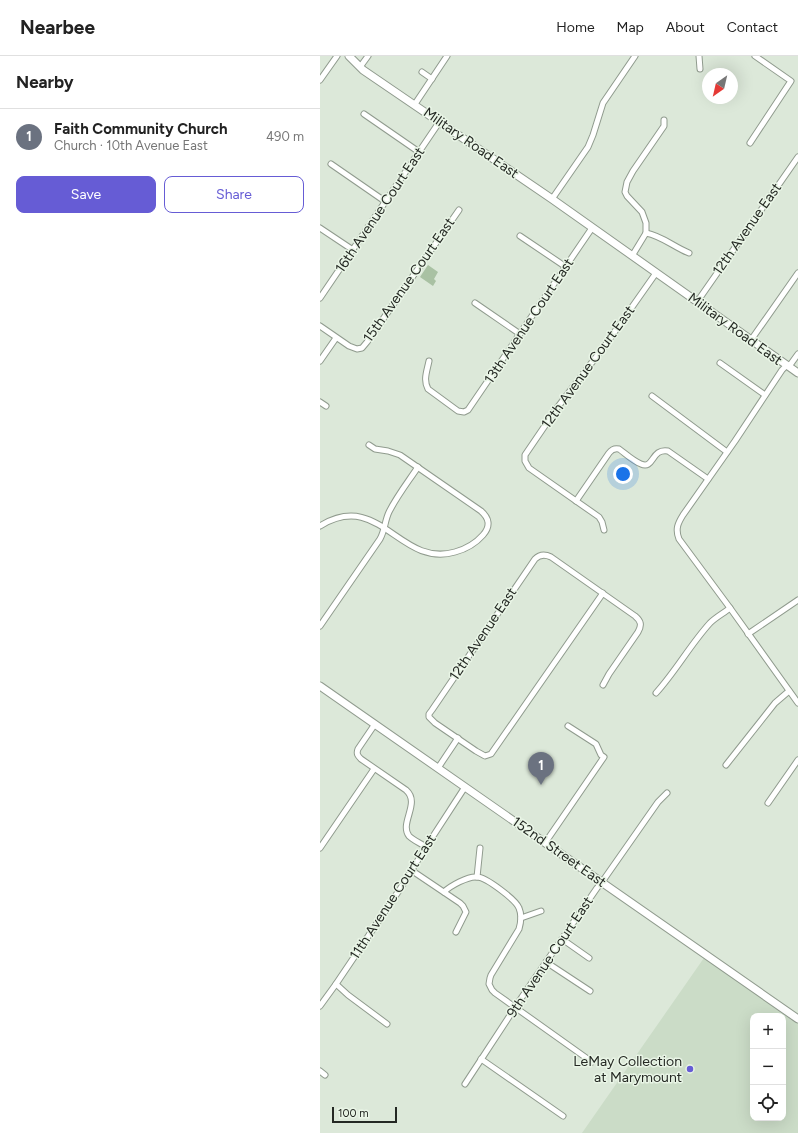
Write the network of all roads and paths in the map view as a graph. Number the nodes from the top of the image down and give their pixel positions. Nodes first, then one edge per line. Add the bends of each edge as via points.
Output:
1 (337, 56) edge
2 (349, 56) edge
3 (368, 56) edge
4 (447, 56) edge
5 (635, 56) edge
6 (699, 56) edge
7 (755, 56) edge
8 (360, 67) junction
9 (700, 70) dead end
10 (422, 72) dead end
11 (432, 79) junction
12 (320, 80) edge
13 (415, 104) junction
14 (364, 114) dead end
15 (664, 120) dead end
16 (440, 121) junction
17 (750, 143) dead end
18 (419, 152) junction
19 (798, 157) edge
20 (332, 164) dead end
21 (552, 199) junction
22 (386, 202) junction
23 (459, 210) dead end
24 (320, 228) edge
25 (592, 228) junction
26 (646, 233) junction
27 (520, 236) dead end
28 (352, 250) junction
29 (688, 253) dead end
30 (632, 256) junction
31 (566, 267) junction
32 (656, 273) junction
33 (798, 273) edge
34 (320, 298) edge
35 (697, 302) junction
36 (475, 303) dead end
37 (320, 326) edge
38 (520, 334) junction
39 (336, 338) junction
40 (751, 340) junction
41 (798, 354) edge
42 (320, 361) edge
43 (430, 361) dead end
44 (720, 363) dead end
45 (787, 365) junction
46 (798, 373) edge
47 (766, 395) junction
48 (652, 396) dead end
49 (320, 402) edge
50 (326, 406) dead end
51 (369, 445) dead end
52 (727, 452) junction
53 (418, 467) junction
54 (708, 479) junction
55 (576, 501) junction
56 (320, 526) edge
57 (384, 528) junction
58 (604, 530) dead end
59 (603, 593) junction
60 (798, 600) edge
61 (730, 608) junction
62 (320, 626) edge
63 (748, 634) junction
64 (602, 685) dead end
65 (320, 686) edge
66 (789, 691) junction
67 (656, 693) dead end
68 (798, 703) edge
69 (375, 724) junction
70 (568, 726) dead end
71 (458, 738) junction
72 (798, 760) edge
73 (726, 765) dead end
74 (438, 768) junction
75 (374, 769) junction
76 (465, 787) junction
77 (667, 793) dead end
78 (768, 804) dead end
79 (545, 843) junction
80 (426, 847) junction
81 (320, 848) edge
82 (480, 848) dead end
83 (411, 870) junction
84 (477, 877) junction
85 (602, 882) junction
86 (444, 892) junction
87 (541, 911) dead end
88 (521, 918) junction
89 (456, 932) dead end
90 (562, 939) junction
91 (589, 958) dead end
92 (546, 962) junction
93 (336, 984) junction
94 (590, 991) dead end
95 (320, 1006) edge
96 (515, 1008) junction
97 (798, 1020) edge
98 (387, 1024) dead end
99 (481, 1059) junction
100 (592, 1062) dead end
101 (320, 1071) edge
102 (325, 1075) dead end
103 (465, 1084) dead end
104 (563, 1116) dead end

1 - 12 street
2 - 8 main road, Military Road East
3 - 8 street
4 - 11 street
5 - 21 street via 603,103 588,147
6 - 9 street
7 - 17 street via 791,81
8 - 13 main road, Military Road East
10 - 11 street
11 - 13 street
13 - 16 main road, Military Road East
14 - 18 street
15 - 26 street via 664,126 630,174 626,187 627,196 644,217
16 - 18 street, 16th Avenue Court East
16 - 21 main road, Military Road East
18 - 22 street, 16th Avenue Court East
19 - 35 street, 12th Avenue East
20 - 22 street
21 - 25 main road, Military Road East
22 - 28 street, 16th Avenue Court East
23 - 39 street, 15th Avenue Court East via 367,342 359,349 348,346
24 - 28 street
25 - 30 main road, Military Road East
25 - 31 street, 13th Avenue Court East
26 - 29 street
26 - 30 street
27 - 31 street
28 - 34 street, 16th Avenue Court East
30 - 32 main road, Military Road East
31 - 38 street, 13th Avenue Court East
32 - 35 main road, Military Road East
32 - 55 street, 12th Avenue Court East via 525,455 529,468
33 - 40 street
35 - 40 main road, Military Road East
36 - 38 street
37 - 39 street
38 - 43 street, 13th Avenue Court East via 470,408 464,412 454,409 428,389 425,380
39 - 42 street
40 - 45 main road, Military Road East
41 - 45 street via 790,365
44 - 47 street
45 - 46 main road
45 - 47 street, Military Road East
47 - 52 street, Military Road East
48 - 52 street
49 - 50 street
51 - 53 street via 400,455
52 - 54 street, Military Road East
53 - 57 street via 394,501
53 - 57 street via 481,511 489,522 486,532 460,551 444,555 418,550
54 - 55 street via 668,451 657,453 650,463 644,465 616,448 611,450
54 - 61 street, Military Road East via 679,522 677,534
55 - 58 street via 599,517
56 - 57 street via 337,518 355,516 370,520
57 - 62 street via 380,539
59 - 64 street via 641,623 638,632
59 - 71 street via 494,751 485,756
59 - 71 street, 12th Avenue East via 546,554 535,559 429,716
60 - 63 street
61 - 63 street, Military Road East
61 - 67 street via 710,623
63 - 66 street, Military Road East
65 - 69 main road, 152nd Street East
66 - 68 street, Military Road East
66 - 73 street via 775,703
69 - 74 main road, 152nd Street East
69 - 75 street via 357,751 358,756
70 - 79 street via 596,744 604,757
71 - 74 street
72 - 78 street
74 - 76 main road, 152nd Street East
75 - 80 street via 410,794 412,800 408,832
75 - 81 street
76 - 79 main road, 152nd Street East
76 - 80 street, 11th Avenue Court East
77 - 85 street, 9th Avenue Court East
79 - 85 main road, 152nd Street East
80 - 83 street, 11th Avenue Court East
82 - 84 street
83 - 86 street
83 - 93 street, 11th Avenue Court East
84 - 86 street via 456,884
84 - 88 street via 487,881 517,903
85 - 90 street, 9th Avenue Court East
85 - 97 main road, 152nd Street East
86 - 89 street via 463,906 466,912
87 - 88 street
88 - 96 street via 518,932 490,978 494,993
90 - 91 street
90 - 92 street, 9th Avenue Court East
92 - 94 street
92 - 96 street, 9th Avenue Court East
93 - 95 street, 11th Avenue Court East
93 - 98 street
96 - 99 street, 9th Avenue Court East
96 - 100 street
99 - 103 street, 9th Avenue Court East
99 - 104 street
101 - 102 street

